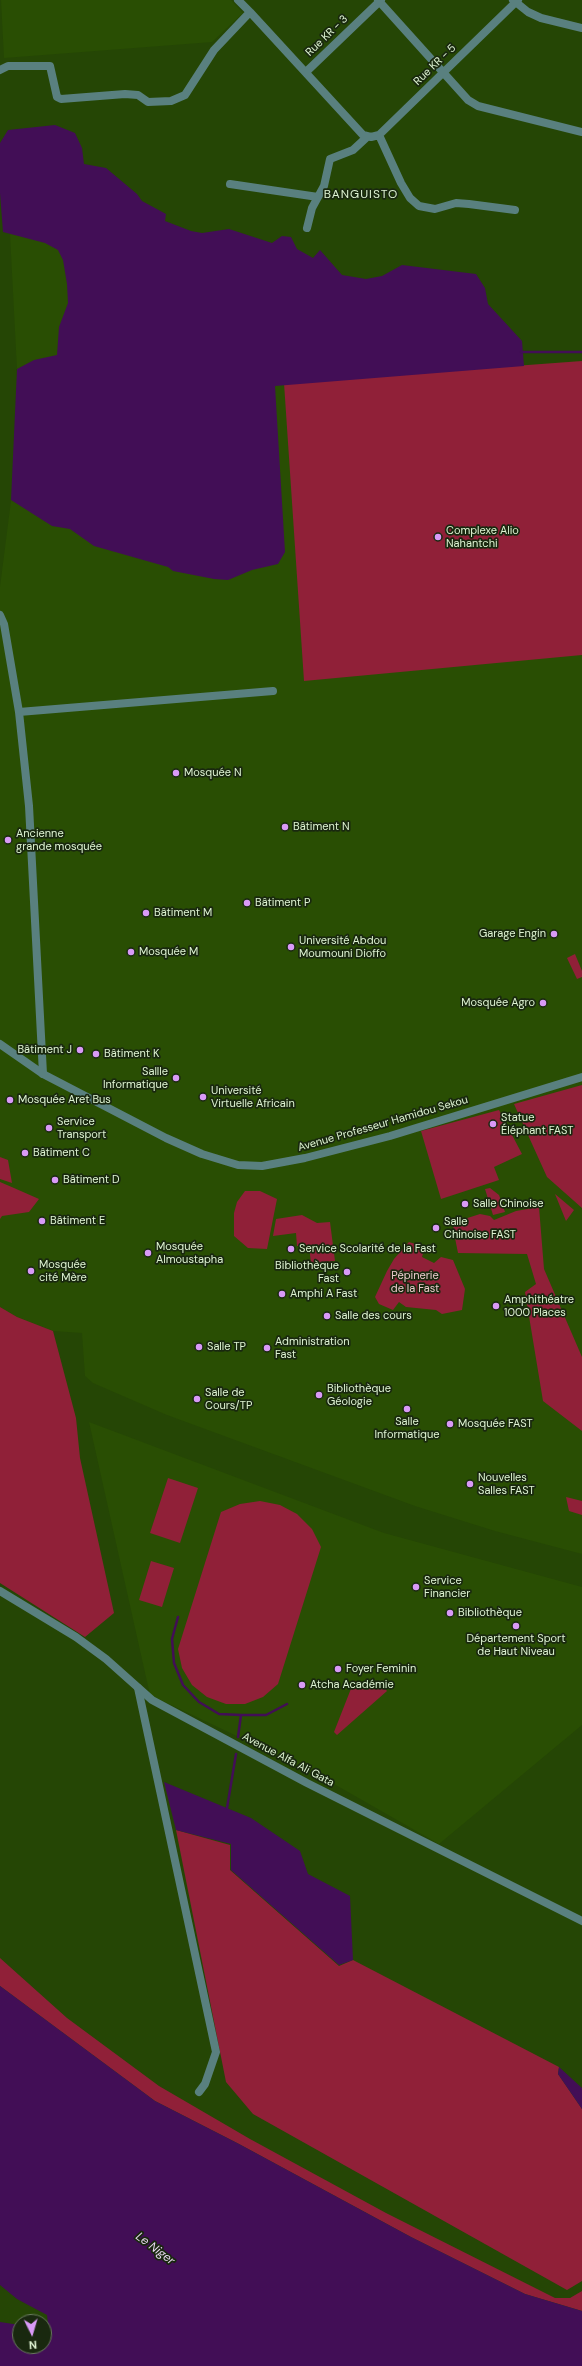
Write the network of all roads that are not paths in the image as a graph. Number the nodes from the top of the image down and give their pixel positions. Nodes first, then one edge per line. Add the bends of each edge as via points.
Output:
1 (238, 0) edge
2 (380, 1) edge
3 (515, 1) edge
4 (250, 12) junction
5 (582, 28) edge
6 (0, 70) edge
7 (306, 72) junction
8 (443, 72) junction
9 (582, 132) edge
10 (379, 135) junction
11 (365, 136) junction
12 (230, 184) dead end
13 (318, 197) junction
14 (515, 210) dead end
15 (307, 228) dead end
16 (0, 615) edge
17 (2, 623) edge
18 (273, 691) dead end
19 (19, 712) junction
20 (0, 1044) edge
21 (43, 1074) junction
22 (582, 1077) edge
23 (0, 1591) edge
24 (138, 1688) junction
25 (582, 1921) edge
26 (199, 2092) dead end

1 - 4 street
2 - 7 street, Rue KR - 3
2 - 8 street
3 - 5 street via 541,18
3 - 8 street, Rue KR - 5
4 - 6 street via 214,50 185,95 172,101 148,102 138,95 125,94 61,99 57,97 52,68 48,65 8,66
4 - 7 street
7 - 11 street
8 - 9 street via 459,92 478,106
8 - 10 street, Rue KR - 5
10 - 11 street
10 - 14 street via 410,198 418,206 435,209 456,203
11 - 13 street via 353,150 330,159 324,186
12 - 13 street
13 - 15 street
16 - 17 street
17 - 19 street
18 - 19 street
19 - 21 street via 29,806
20 - 21 street, Avenue Professeur Hamidou Sekou
21 - 22 street, Avenue Professeur Hamidou Sekou via 202,1154 231,1163 262,1166 305,1158 390,1136
23 - 24 street, Avenue Alfa Ali Gata via 76,1637 106,1659
24 - 25 street, Avenue Alfa Ali Gata via 152,1700 306,1782
24 - 26 street via 216,2052

